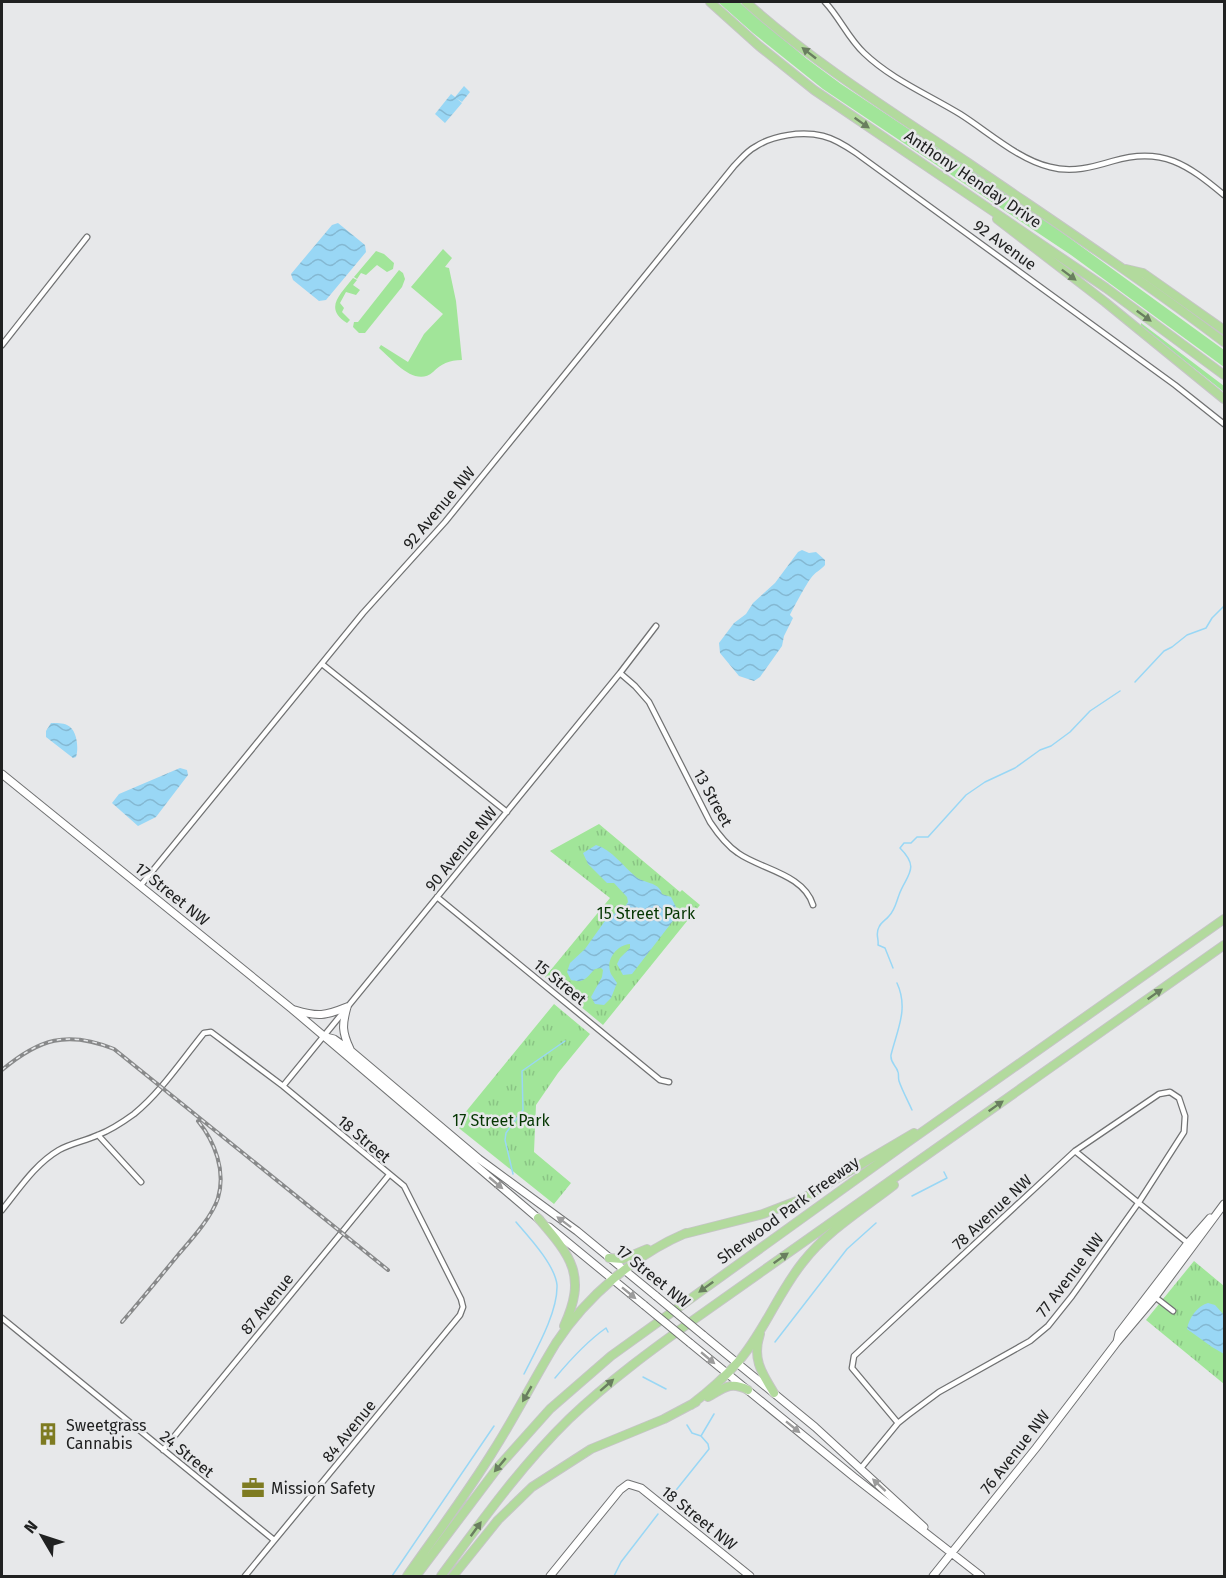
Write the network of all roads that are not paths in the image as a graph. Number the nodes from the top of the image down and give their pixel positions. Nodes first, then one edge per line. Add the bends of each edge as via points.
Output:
1 (710, 2) edge
2 (746, 2) edge
3 (825, 2) edge
4 (755, 147) joint
5 (1224, 195) edge
6 (975, 198) junction
7 (87, 237) dead end
8 (1120, 267) junction
9 (1224, 330) edge
10 (1224, 342) edge
11 (2, 345) edge
12 (1224, 375) edge
13 (1224, 399) edge
14 (1224, 424) edge
15 (656, 626) dead end
16 (322, 664) junction
17 (620, 673) junction
18 (2, 774) edge
19 (507, 812) junction
20 (141, 885) junction
21 (437, 897) junction
22 (813, 905) dead end
23 (1224, 919) edge
24 (1222, 948) edge
25 (347, 1007) junction
26 (292, 1009) junction
27 (324, 1036) junction
28 (351, 1051) junction
29 (669, 1082) dead end
30 (283, 1086) junction
31 (1161, 1093) joint
32 (942, 1120) junction
33 (98, 1136) junction
34 (948, 1140) junction
35 (1076, 1150) junction
36 (389, 1175) junction
37 (141, 1182) dead end
38 (1139, 1202) junction
39 (1224, 1203) edge
40 (2, 1210) edge
41 (538, 1218) junction
42 (686, 1233) junction
43 (1190, 1245) junction
44 (609, 1258) junction
45 (625, 1271) junction
46 (614, 1280) junction
47 (1155, 1297) junction
48 (461, 1299) joint
49 (1173, 1311) dead end
50 (771, 1312) junction
51 (2, 1318) edge
52 (1117, 1342) junction
53 (557, 1343) junction
54 (738, 1363) junction
55 (726, 1373) junction
56 (748, 1390) junction
57 (774, 1393) junction
58 (691, 1405) junction
59 (898, 1423) junction
60 (163, 1450) junction
61 (861, 1468) junction
62 (274, 1540) junction
63 (952, 1553) junction
64 (245, 1576) edge
65 (407, 1576) edge
66 (416, 1576) edge
67 (441, 1576) edge
68 (453, 1576) edge
69 (550, 1576) edge
70 (750, 1576) edge
71 (933, 1576) edge
72 (981, 1576) edge

1 -> 6 highway, Anthony Henday Drive via 814,90
8 -> 2 highway, Anthony Henday Drive via 855,89
3 - 5 street via 849,37 876,65 1029,159 1051,168 1072,170 1127,157 1155,155 1185,166
4 - 14 street, 92 Avenue via 785,135 822,135 839,142
4 - 16 street, 92 Avenue NW via 734,165 445,522
6 -> 12 highway, Anthony Henday Drive
6 -> 13 highway
7 - 11 street
8 - 9 highway via 1143,273
8 - 10 highway, Anthony Henday Drive
15 - 17 street, 90 Avenue NW
16 - 19 street
16 - 20 street, 92 Avenue NW
17 - 19 street, 90 Avenue NW
17 - 22 street, 13 Street via 649,702 722,840 752,862 784,875 807,893
18 - 20 main road, 17 Street NW
19 - 21 street, 90 Avenue NW
20 - 26 main road, 17 Street NW
21 - 25 street, 90 Avenue NW
21 - 29 street, 15 Street via 660,1080
23 - 32 highway, Sherwood Park Freeway
34 -> 24 highway, Sherwood Park Freeway
25 - 26 main road via 317,1016
25 - 27 street, 90 Avenue NW
25 - 28 main road via 343,1034
26 - 27 main road, 17 Street NW
27 - 28 main road, 17 Street NW
27 - 30 street, 90 Avenue NW
27 -> 41 main road, 17 Street NW
44 -> 28 main road, 17 Street NW via 492,1169
30 - 33 street, 18 Street via 211,1032 204,1034 147,1102
30 - 36 street, 18 Street
31 - 35 street, 78 Avenue NW
31 - 38 street, 77 Avenue NW via 1170,1092 1179,1098 1185,1116 1184,1132
32 - 42 highway via 904,1137 802,1199 763,1214
32 -> 66 highway, Sherwood Park Freeway via 650,1326 588,1375 550,1409 498,1466
33 - 37 street
33 - 40 street via 49,1157 28,1176
34 - 50 highway via 814,1248
67 -> 34 highway, Sherwood Park Freeway via 521,1472 598,1393 666,1339
35 - 38 street
35 - 59 street, 78 Avenue NW via 854,1356 854,1371
36 - 48 street, 18 Street via 404,1186
36 - 60 street, 87 Avenue
38 - 43 street
38 - 59 street, 77 Avenue NW via 1048,1326 1030,1341 939,1392
39 - 43 main road, 76 Avenue NW
41 - 46 main road, 17 Street NW
41 - 53 highway via 566,1252 575,1277 575,1298
42 - 44 highway via 630,1257
42 - 45 highway
43 - 47 main road, 76 Avenue NW
43 - 52 main road, 76 Avenue NW via 1119,1333
44 - 45 main road, 17 Street NW
45 - 46 highway
45 - 54 main road, 17 Street NW, bridge
46 - 53 highway via 584,1308
46 -> 55 main road, 17 Street NW, bridge
47 - 49 street
47 - 52 main road, 76 Avenue NW
48 - 62 street, 84 Avenue via 460,1315
50 - 54 highway
50 - 57 highway via 758,1340 756,1358
51 - 60 street, 24 Street
52 - 63 main road, 76 Avenue NW
53 -> 65 highway via 482,1469
54 - 55 highway
54 - 57 main road, 17 Street NW
55 - 56 main road, 17 Street NW
55 - 58 highway
56 - 58 highway via 732,1384
56 -> 63 main road, 17 Street NW
57 - 61 main road, 17 Street NW
58 - 68 highway via 591,1449 532,1487 498,1520
59 - 61 street, 77 Avenue NW
60 - 62 street, 24 Street
63 -> 61 main road, 17 Street NW
62 - 64 street, 84 Avenue
63 - 71 main road, 76 Avenue NW
63 - 72 main road, 17 Street NW
69 - 70 main road, 18 Street NW via 628,1484 641,1488

